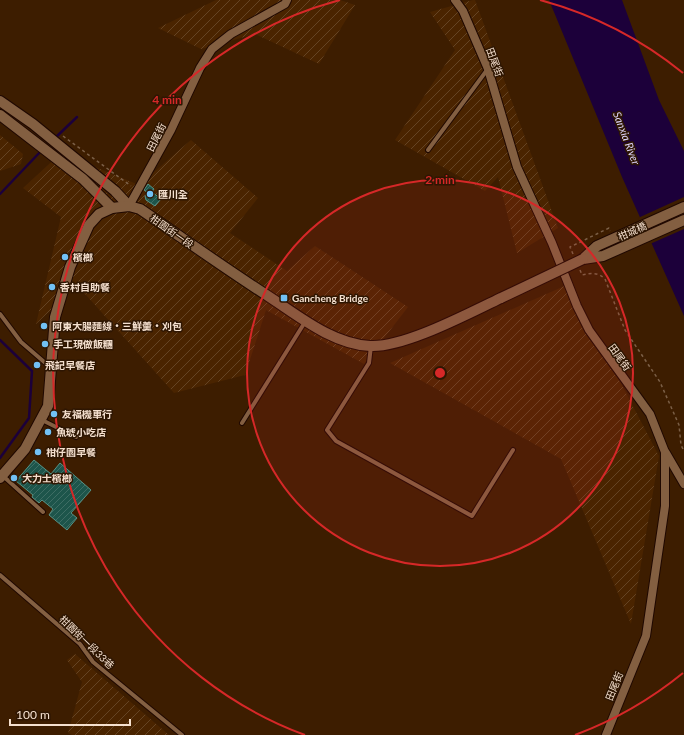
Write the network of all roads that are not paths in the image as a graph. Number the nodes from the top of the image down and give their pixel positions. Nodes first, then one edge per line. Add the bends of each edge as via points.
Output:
1 (287, 0) edge
2 (455, 0) edge
3 (488, 70) junction
4 (0, 101) edge
5 (0, 114) edge
6 (428, 150) dead end
7 (129, 206) junction
8 (684, 207) edge
9 (112, 208) junction
10 (684, 220) edge
11 (581, 264) junction
12 (501, 298) joint
13 (0, 314) edge
14 (306, 321) junction
15 (371, 346) junction
16 (50, 368) junction
17 (42, 420) junction
18 (242, 423) dead end
19 (76, 437) dead end
20 (514, 450) dead end
21 (665, 452) junction
22 (1, 476) edge
23 (684, 484) edge
24 (43, 512) dead end
25 (0, 575) edge
26 (182, 735) edge
27 (606, 735) edge

1 - 7 street, 田尾街 via 285,4 231,34 212,48
2 - 3 street, 田尾街 via 463,11
3 - 6 lane
3 - 21 street, 田尾街 via 518,167 577,306 589,330 650,414
4 - 7 street via 33,124 115,190
5 - 9 street via 83,179
7 - 9 street
7 - 14 street, 柑園街一段 via 140,209
8 - 11 street, 柑城橋 via 597,246
9 - 16 street via 99,214 89,225 70,267 55,317
10 - 11 street, 柑城橋
11 - 12 street, 柑城橋, bridge
12 - 15 street, 柑園街一段 via 424,333 386,345
13 - 16 lane via 21,342
14 - 15 street, 柑園街一段 via 336,337
14 - 18 lane
15 - 20 lane via 369,363 328,430 336,441 472,516
16 - 17 street via 48,406
17 - 19 lane
17 - 22 street via 25,449
21 - 23 street
21 - 27 street, 田尾街 via 665,506 646,636
22 - 24 lane
25 - 26 lane, 柑園街一段33巷 via 80,644 93,662

